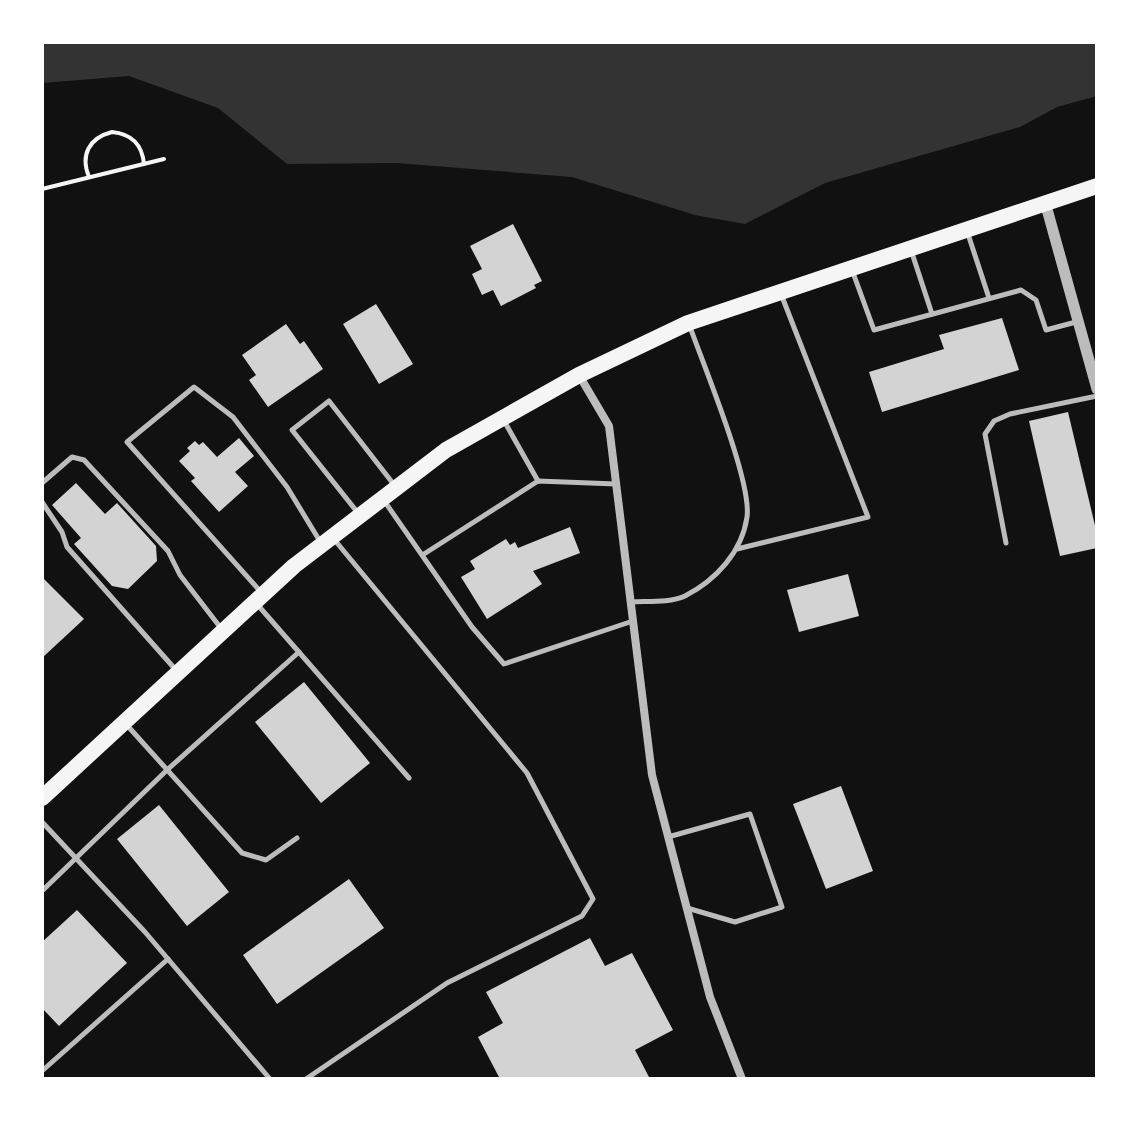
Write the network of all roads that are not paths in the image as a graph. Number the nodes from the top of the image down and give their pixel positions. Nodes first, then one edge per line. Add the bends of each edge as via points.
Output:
1 (1097, 186) edge
2 (1045, 202) junction
3 (967, 229) junction
4 (911, 249) junction
5 (852, 269) junction
6 (781, 293) junction
7 (989, 298) junction
8 (932, 314) junction
9 (1078, 322) junction
10 (688, 323) junction
11 (579, 375) junction
12 (1097, 389) edge
13 (1097, 396) edge
14 (503, 418) junction
15 (538, 481) junction
16 (42, 483) edge
17 (616, 484) junction
18 (396, 487) junction
19 (382, 497) junction
20 (42, 502) edge
21 (360, 515) junction
22 (327, 541) junction
23 (1006, 543) dead end
24 (737, 549) junction
25 (424, 554) junction
26 (259, 598) junction
27 (631, 602) junction
28 (633, 621) junction
29 (223, 631) junction
30 (299, 652) junction
31 (179, 672) junction
32 (124, 722) junction
33 (167, 770) junction
34 (409, 778) dead end
35 (42, 798) edge
36 (42, 822) edge
37 (668, 837) junction
38 (297, 838) dead end
39 (75, 859) junction
40 (42, 891) edge
41 (687, 908) junction
42 (168, 959) junction
43 (42, 1071) edge
44 (270, 1079) edge
45 (306, 1079) edge
46 (742, 1079) edge

1 - 2 highway
2 - 3 highway
2 - 9 street
3 - 4 highway
3 - 7 lane
4 - 5 highway
4 - 8 lane
5 - 6 highway
5 - 8 lane via 874,330
6 - 10 highway
6 - 24 lane via 868,517
7 - 8 lane
7 - 9 lane via 1021,290 1036,300 1046,330
9 - 12 street
10 - 11 highway
10 - 24 lane via 743,481 748,515
11 - 14 highway
11 - 17 street via 609,426
13 - 23 lane via 1010,414 994,421 985,434
14 - 15 lane
14 - 18 highway
15 - 17 lane
15 - 25 lane
16 - 29 lane via 72,457 84,460 168,551
17 - 27 street
18 - 19 highway
18 - 21 lane via 329,401 292,430
19 - 21 highway
19 - 25 lane
20 - 31 lane via 67,547
21 - 22 highway
22 - 26 highway
22 - 26 lane via 233,417 194,387 127,442
22 - 45 lane via 527,773 593,899 582,916 447,983
24 - 27 lane via 726,565 684,597
25 - 28 lane via 472,627 504,664
26 - 29 highway
26 - 30 lane
27 - 28 street
28 - 37 street via 652,775
29 - 31 highway
30 - 33 lane
30 - 34 lane
31 - 32 highway
32 - 33 lane
32 - 35 highway
33 - 38 lane via 242,853 266,860
33 - 39 lane
36 - 39 lane
37 - 41 street
37 - 41 lane via 750,814 782,907 735,922
39 - 40 lane
39 - 42 lane
41 - 46 street via 710,997
42 - 43 lane
42 - 44 lane

